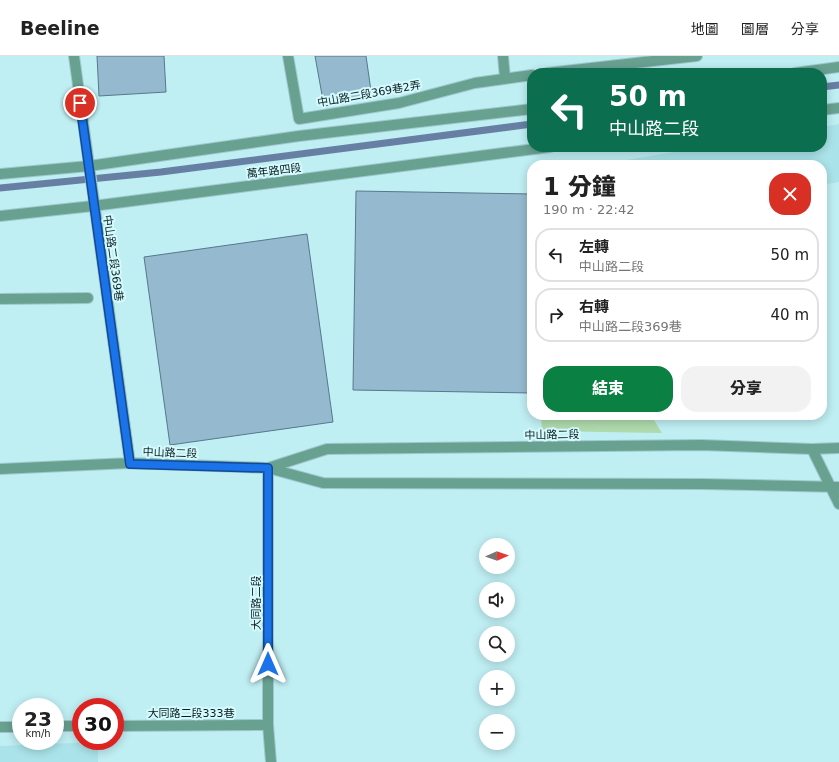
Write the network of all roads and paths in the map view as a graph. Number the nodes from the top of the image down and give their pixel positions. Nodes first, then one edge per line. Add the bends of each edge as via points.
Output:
1 (74, 56) edge
2 (288, 56) edge
3 (503, 56) edge
4 (697, 56) edge
5 (839, 67) edge
6 (591, 68) edge
7 (827, 69) edge
8 (527, 76) edge
9 (505, 78) junction
10 (839, 108) edge
11 (827, 109) edge
12 (527, 110) edge
13 (527, 150) edge
14 (89, 166) junction
15 (0, 174) edge
16 (93, 206) junction
17 (0, 216) edge
18 (88, 298) dead end
19 (0, 299) edge
20 (839, 448) edge
21 (812, 449) junction
22 (130, 464) junction
23 (268, 468) junction
24 (0, 469) edge
25 (835, 487) edge
26 (839, 504) edge
27 (268, 725) junction
28 (12, 726) edge
29 (124, 726) edge
30 (0, 727) edge
31 (271, 762) edge

1 - 14 street, 中山路二段369巷
2 - 9 street, 中山路二段369巷2弄 via 299,119 399,103 475,83
3 - 9 street
4 - 6 street
5 - 7 street
8 - 9 street
10 - 11 street
12 - 14 street via 298,136
13 - 16 street, 萬年路四段
14 - 15 street
14 - 16 street, 中山路二段369巷
16 - 17 street, 萬年路四段
16 - 22 street, 中山路二段369巷
18 - 19 street
20 - 21 street, 中山路二段
21 - 23 street, 中山路二段 via 701,445 327,449
21 - 25 street
22 - 23 street, 中山路二段
22 - 24 street, 中山路二段
23 - 25 street, 中山路二段 via 323,483
23 - 27 street, 大同路二段
25 - 26 street
27 - 29 street, 大同路二段333巷
27 - 31 street, 大同路二段
28 - 30 street

